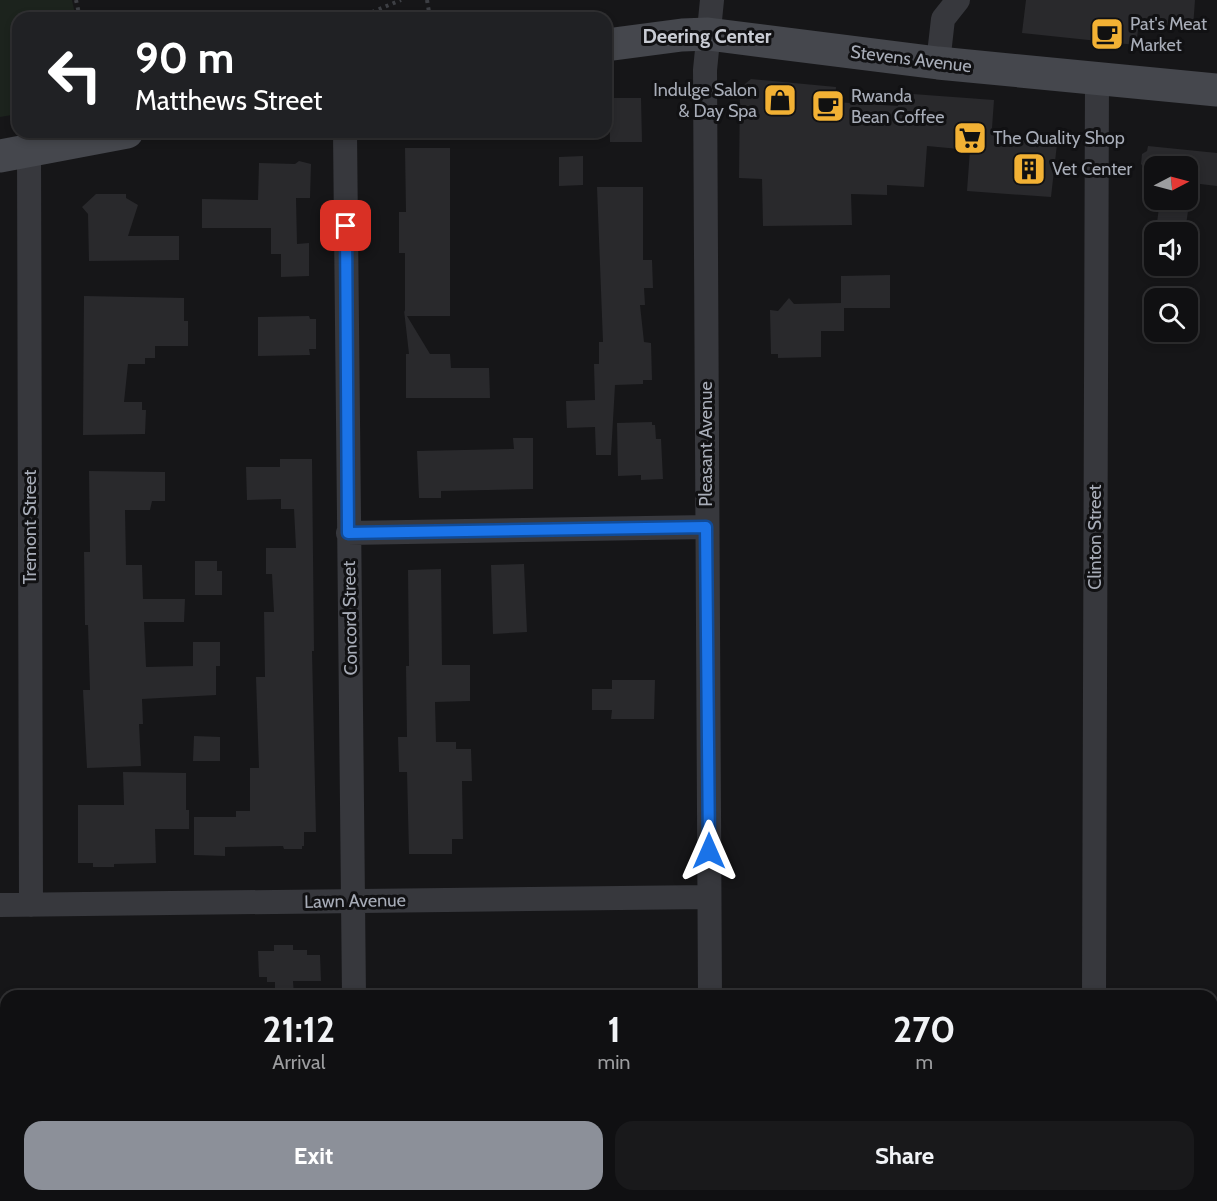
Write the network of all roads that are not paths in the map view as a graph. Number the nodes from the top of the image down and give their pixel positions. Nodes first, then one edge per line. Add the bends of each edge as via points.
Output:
1 (712, 0) edge
2 (958, 0) edge
3 (708, 34) junction
4 (612, 44) edge
5 (938, 63) junction
6 (1097, 79) junction
7 (1217, 90) edge
8 (95, 138) edge
9 (345, 138) edge
10 (14, 153) edge
11 (706, 527) junction
12 (348, 533) junction
13 (709, 897) junction
14 (354, 901) junction
15 (31, 904) junction
16 (0, 905) edge
17 (354, 990) edge
18 (710, 990) edge
19 (1094, 990) edge

1 - 3 street, Pleasant Avenue
2 - 5 street via 943,19
3 - 4 main road, Stevens Avenue
3 - 5 main road, Stevens Avenue
3 - 11 street, Pleasant Avenue
5 - 6 main road, Stevens Avenue
6 - 7 main road, Stevens Avenue
6 - 19 street, Clinton Street
8 - 10 main road
9 - 12 street, Concord Street
10 - 15 street, Tremont Street
11 - 12 street
11 - 13 street, Pleasant Avenue
12 - 14 street, Concord Street
13 - 14 street, Lawn Avenue
13 - 18 street, Pleasant Avenue
14 - 15 street, Lawn Avenue
14 - 17 street, Concord Street
15 - 16 street, Lawn Avenue

